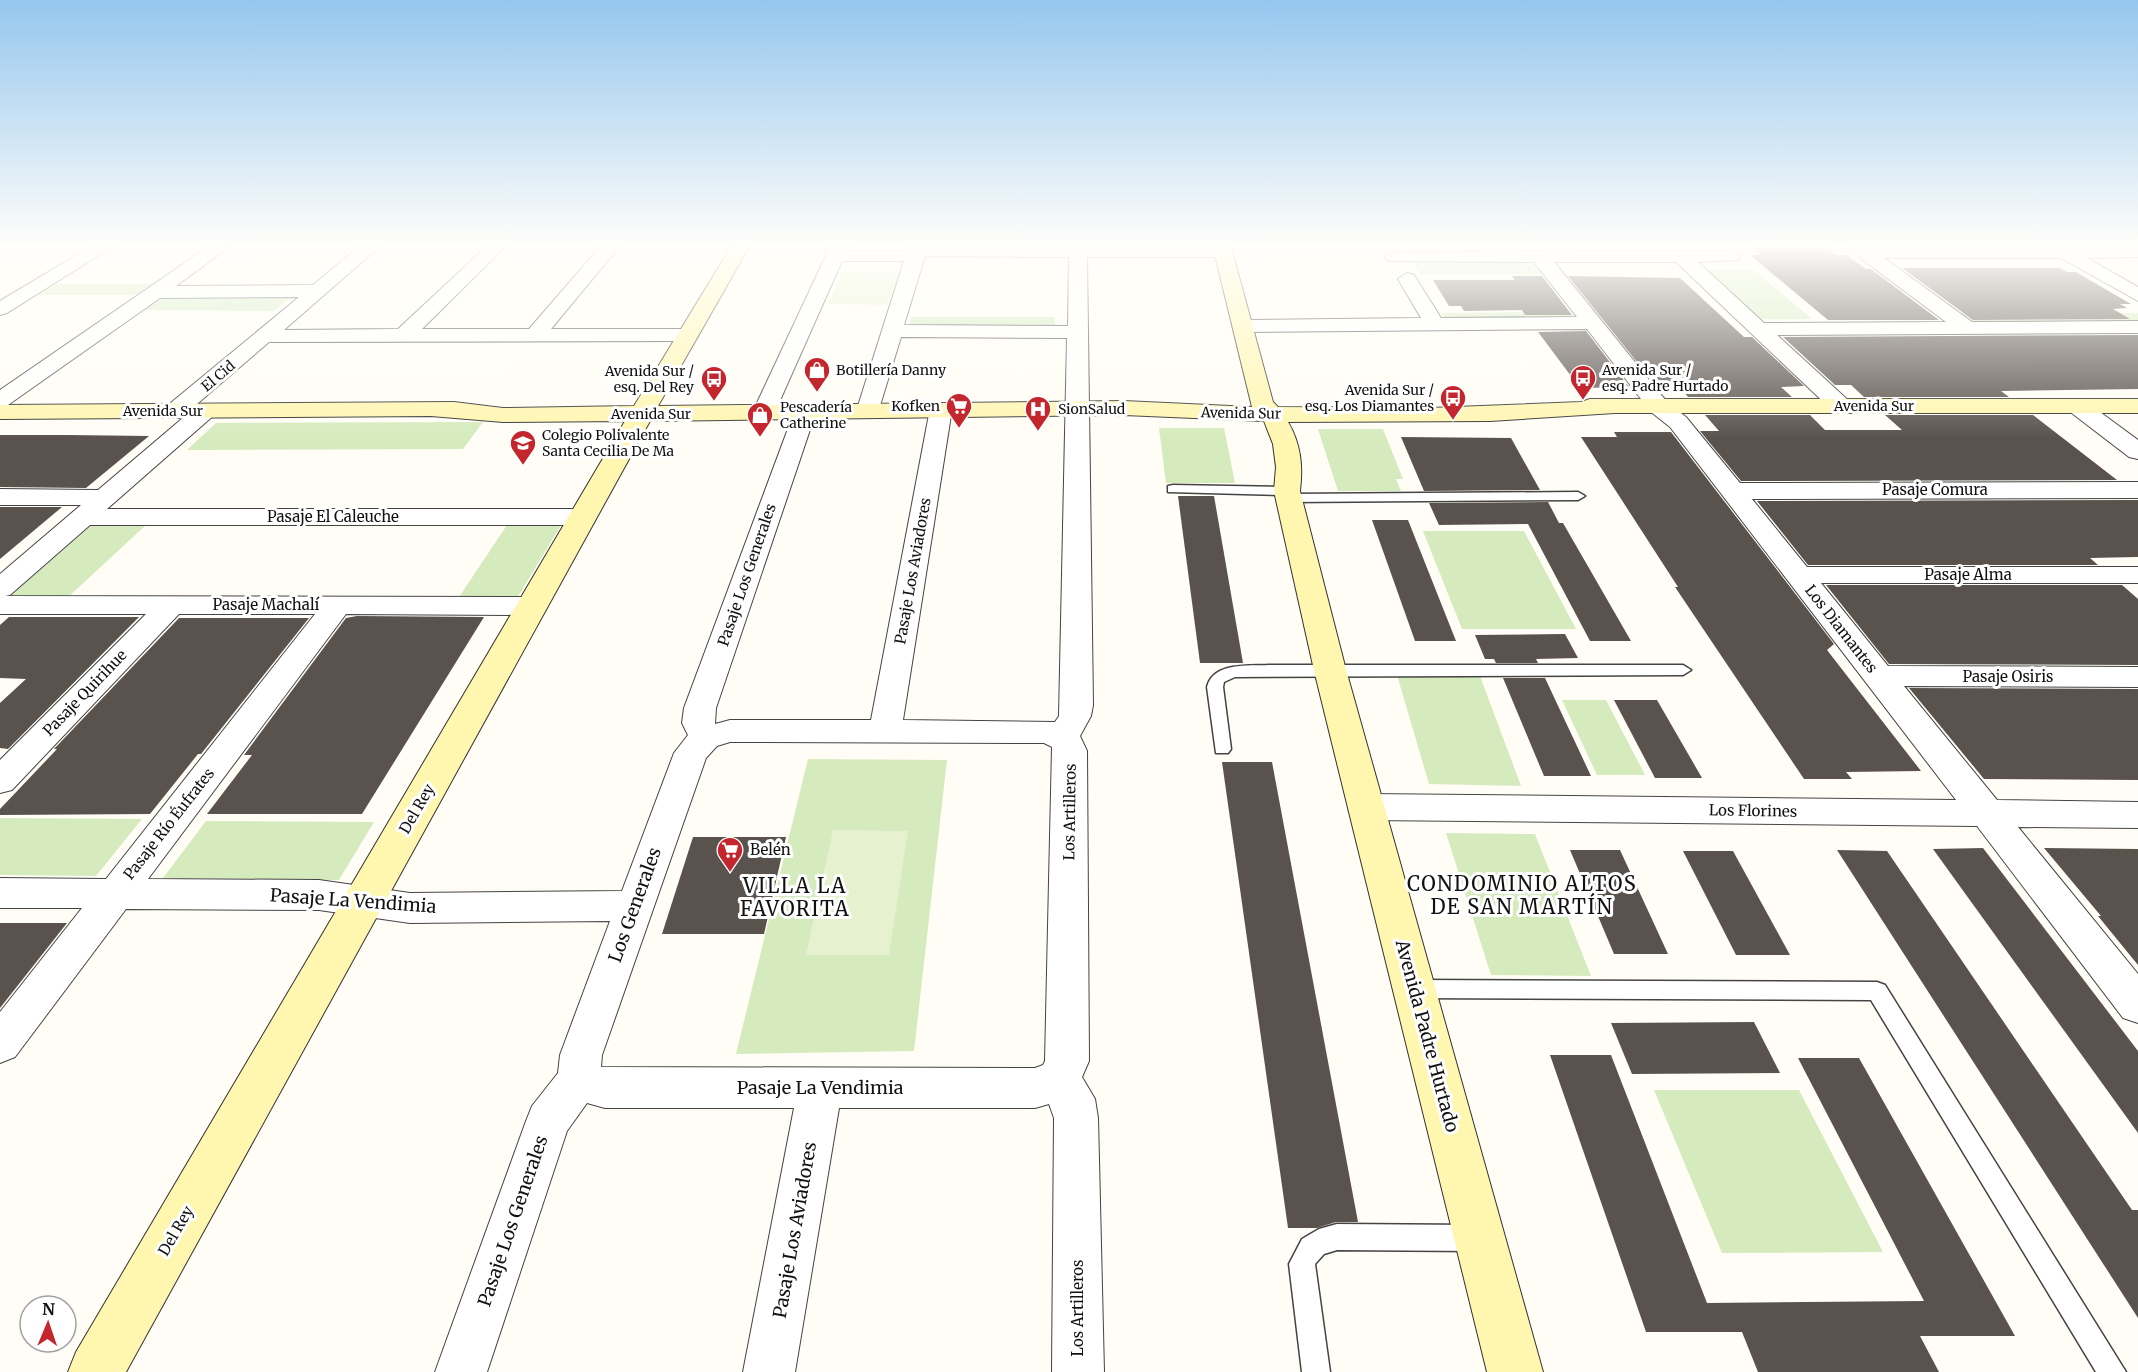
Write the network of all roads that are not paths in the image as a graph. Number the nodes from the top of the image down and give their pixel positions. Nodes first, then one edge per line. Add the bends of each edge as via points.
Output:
1 (129, 311) edge
2 (293, 311) edge
3 (429, 311) edge
4 (555, 311) edge
5 (701, 311) edge
6 (810, 311) edge
7 (898, 311) edge
8 (1077, 311) edge
9 (1239, 311) edge
10 (1426, 311) edge
11 (1585, 311) edge
12 (1740, 311) edge
13 (1944, 311) edge
14 (1592, 323) junction
15 (1434, 324) junction
16 (1243, 326) junction
17 (2138, 327) edge
18 (1967, 328) junction
19 (1759, 329) junction
20 (892, 331) junction
21 (1077, 332) junction
22 (687, 335) junction
23 (264, 336) junction
24 (403, 336) junction
25 (534, 336) junction
26 (0, 400) edge
27 (767, 405) junction
28 (1841, 406) junction
29 (2077, 406) junction
30 (2138, 406) edge
31 (1659, 407) junction
32 (868, 409) junction
33 (941, 409) junction
34 (1077, 409) junction
35 (643, 410) junction
36 (1264, 410) junction
37 (175, 411) junction
38 (205, 411) junction
39 (0, 412) edge
40 (804, 412) junction
41 (2138, 453) edge
42 (1173, 489) dead end
43 (2138, 490) edge
44 (1732, 491) junction
45 (1288, 494) junction
46 (1578, 496) dead end
47 (0, 497) edge
48 (105, 498) junction
49 (83, 517) junction
50 (582, 517) junction
51 (1799, 575) junction
52 (2138, 575) edge
53 (2, 590) edge
54 (171, 605) junction
55 (338, 605) junction
56 (532, 606) junction
57 (1330, 670) junction
58 (1683, 670) dead end
59 (1878, 676) junction
60 (2138, 677) edge
61 (885, 732) junction
62 (706, 737) junction
63 (1063, 737) junction
64 (1222, 749) dead end
65 (0, 781) edge
66 (1367, 807) junction
67 (1987, 814) junction
68 (2138, 815) edge
69 (0, 893) edge
70 (116, 894) junction
71 (364, 901) junction
72 (635, 906) junction
73 (1414, 989) junction
74 (2138, 1005) edge
75 (0, 1044) edge
76 (582, 1079) junction
77 (1058, 1081) junction
78 (820, 1088) junction
79 (1481, 1238) junction
80 (96, 1372) edge
81 (461, 1372) edge
82 (770, 1372) edge
83 (1078, 1372) edge
84 (1316, 1372) edge
85 (1515, 1372) edge
86 (2112, 1372) edge

1 - 26 street
2 - 23 street, El Cid
3 - 24 street
4 - 25 street
5 - 22 street, Del Rey
6 - 27 street
7 - 20 street
8 - 21 street
9 - 16 street, Avenida Padre Hurtado
10 - 15 street
11 - 14 street, Los Diamantes
12 - 19 street
13 - 18 street
14 - 15 street
14 - 31 street, Los Diamantes
15 - 16 street
16 - 36 street, Avenida Padre Hurtado
17 - 18 street
18 - 19 street
19 - 28 street
20 - 21 street
20 - 32 street
21 - 34 street
22 - 25 street
22 - 35 street, Del Rey
23 - 24 street
23 - 37 street, El Cid
24 - 25 street
27 - 32 street, Avenida Sur
27 - 35 street, Avenida Sur
28 - 29 street, Avenida Sur
28 - 31 street, Avenida Sur
29 - 30 street, Avenida Sur
29 - 41 street
31 - 36 street, Avenida Sur via 1492,414
31 - 44 street, Los Diamantes via 1678,422
32 - 33 street, Avenida Sur
32 - 40 street, Avenida Sur
33 - 34 street, Avenida Sur
33 - 61 street, Pasaje Los Aviadores
34 - 36 street, Avenida Sur
34 - 63 street via 1077,705
35 - 38 street, Avenida Sur via 480,415 434,410
35 - 40 street, Avenida Sur
35 - 50 street, Del Rey
36 - 45 street, Avenida Padre Hurtado via 1258,427 1268,460
37 - 38 street, Avenida Sur
37 - 39 street, Avenida Sur
38 - 48 street, El Cid
40 - 62 street, Pasaje Los Generales via 700,708 698,723
42 - 45 lane
43 - 44 street, Pasaje Comura
44 - 51 street, Los Diamantes
45 - 46 lane
45 - 57 street, Avenida Padre Hurtado
47 - 48 street
48 - 49 street, El Cid
49 - 50 street, Pasaje El Caleuche
49 - 53 street, El Cid
50 - 56 street, Del Rey
51 - 52 street, Pasaje Alma
51 - 59 street, Los Diamantes
53 - 54 street, Pasaje Machalí
54 - 55 street, Pasaje Machalí
54 - 65 street, Pasaje Quirihue
55 - 56 street, Pasaje Machalí
55 - 70 street, Pasaje Río Éufrates
56 - 71 street, Del Rey
57 - 58 lane
57 - 64 lane via 1251,670 1217,679
57 - 66 street, Avenida Padre Hurtado
59 - 60 street, Pasaje Osiris
59 - 67 street, Los Diamantes
61 - 62 street via 730,731
61 - 63 street via 1044,732
62 - 72 street, Los Generales via 691,753
63 - 77 street, Los Artilleros via 1070,746 1067,1049 1065,1071
66 - 67 street, Los Florines
66 - 73 street, Avenida Padre Hurtado
67 - 68 street, Los Florines
67 - 74 street, Los Diamantes
69 - 70 street, Pasaje La Vendimia
70 - 71 street, Pasaje La Vendimia via 320,895
70 - 75 street, Pasaje Río Éufrates
71 - 72 street, Pasaje La Vendimia via 410,908
71 - 80 street, Del Rey
72 - 76 street, Los Generales via 581,1055 578,1072
73 - 79 street, Avenida Padre Hurtado
73 - 86 lane via 1877,991
76 - 78 street, Pasaje La Vendimia via 605,1088
76 - 81 street, Pasaje Los Generales via 548,1121
77 - 78 street, Pasaje La Vendimia via 1035,1088
77 - 83 street, Los Artilleros via 1072,1099 1076,1118
78 - 82 street, Pasaje Los Aviadores
79 - 84 lane via 1365,1236 1316,1241 1302,1264
79 - 85 street, Avenida Padre Hurtado

